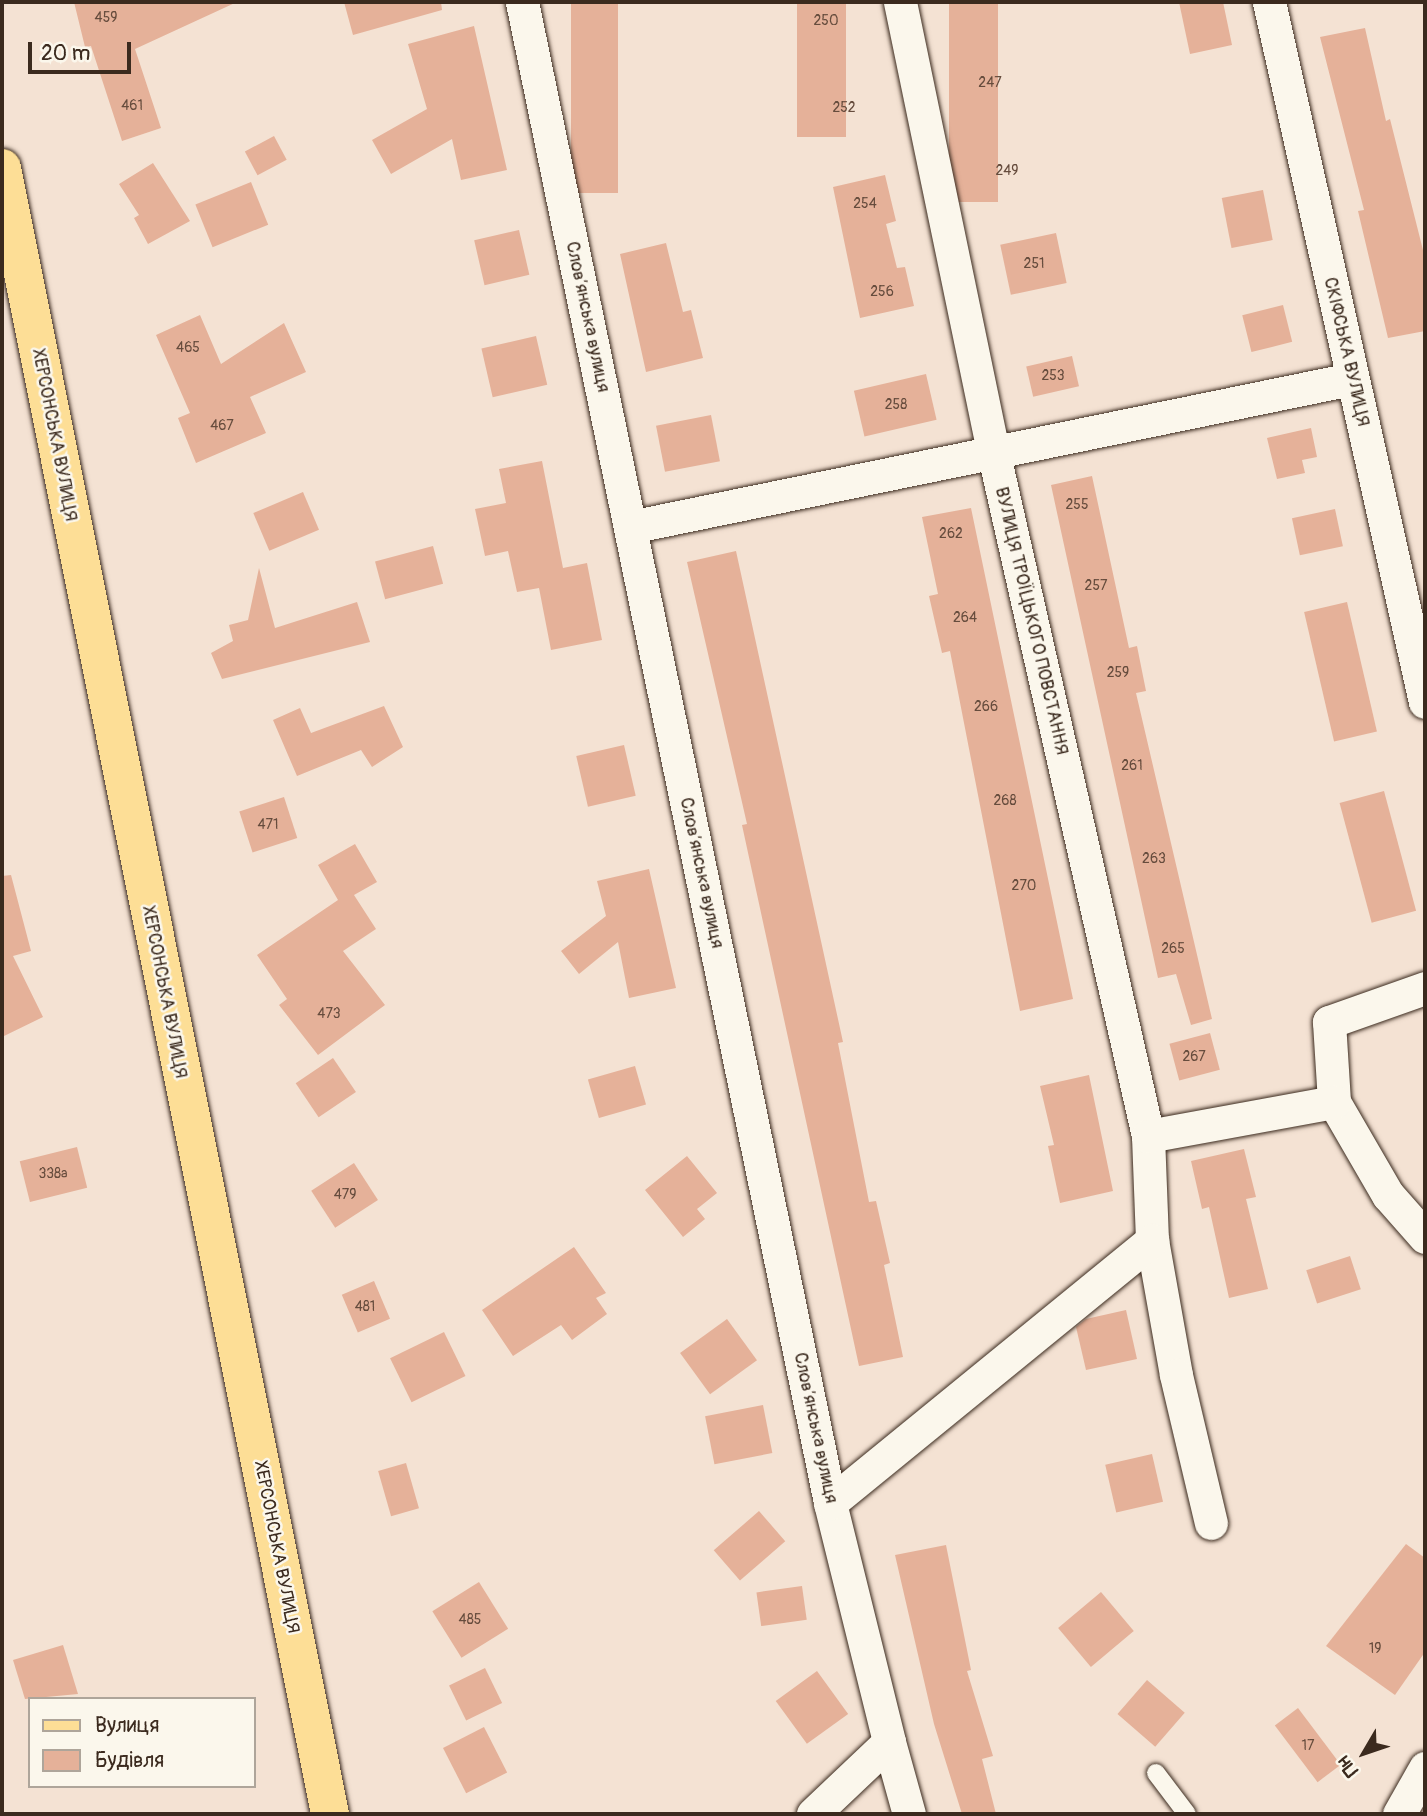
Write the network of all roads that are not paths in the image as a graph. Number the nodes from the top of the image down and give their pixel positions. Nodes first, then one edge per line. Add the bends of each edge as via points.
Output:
1 (522, 2) edge
2 (900, 2) edge
3 (1269, 2) edge
4 (2, 168) edge
5 (1351, 379) junction
6 (994, 455) junction
7 (630, 527) junction
8 (1425, 702) edge
9 (1425, 988) edge
10 (1334, 1101) junction
11 (1148, 1136) junction
12 (1425, 1237) edge
13 (1152, 1240) junction
14 (830, 1503) junction
15 (1211, 1523) dead end
16 (889, 1742) junction
17 (1425, 1768) edge
18 (1156, 1773) dead end
19 (330, 1814) edge
20 (813, 1814) edge
21 (909, 1814) edge
22 (1187, 1814) edge
23 (1399, 1814) edge

1 - 7 street, Словʼянська вулиця
2 - 6 street, ВУЛИЦЯ ТРОЇЦЬКОГО ПОВСТАННЯ
3 - 5 street, СКІФСЬКА ВУЛИЦЯ
4 - 19 main road, ХЕРСОНСЬКА ВУЛИЦЯ
5 - 6 street
5 - 8 street, СКІФСЬКА ВУЛИЦЯ
6 - 7 street
6 - 11 street, ВУЛИЦЯ ТРОЇЦЬКОГО ПОВСТАННЯ
7 - 14 street, Словʼянська вулиця
9 - 10 street via 1329,1022
10 - 11 street
10 - 12 street via 1388,1195
11 - 13 street, ВУЛИЦЯ ТРОЇЦЬКОГО ПОВСТАННЯ
13 - 14 street
13 - 15 street, ВУЛИЦЯ ТРОЇЦЬКОГО ПОВСТАННЯ via 1176,1375
14 - 16 street, Словʼянська вулиця
16 - 20 street
16 - 21 street, Словʼянська вулиця
17 - 23 street
18 - 22 lane

